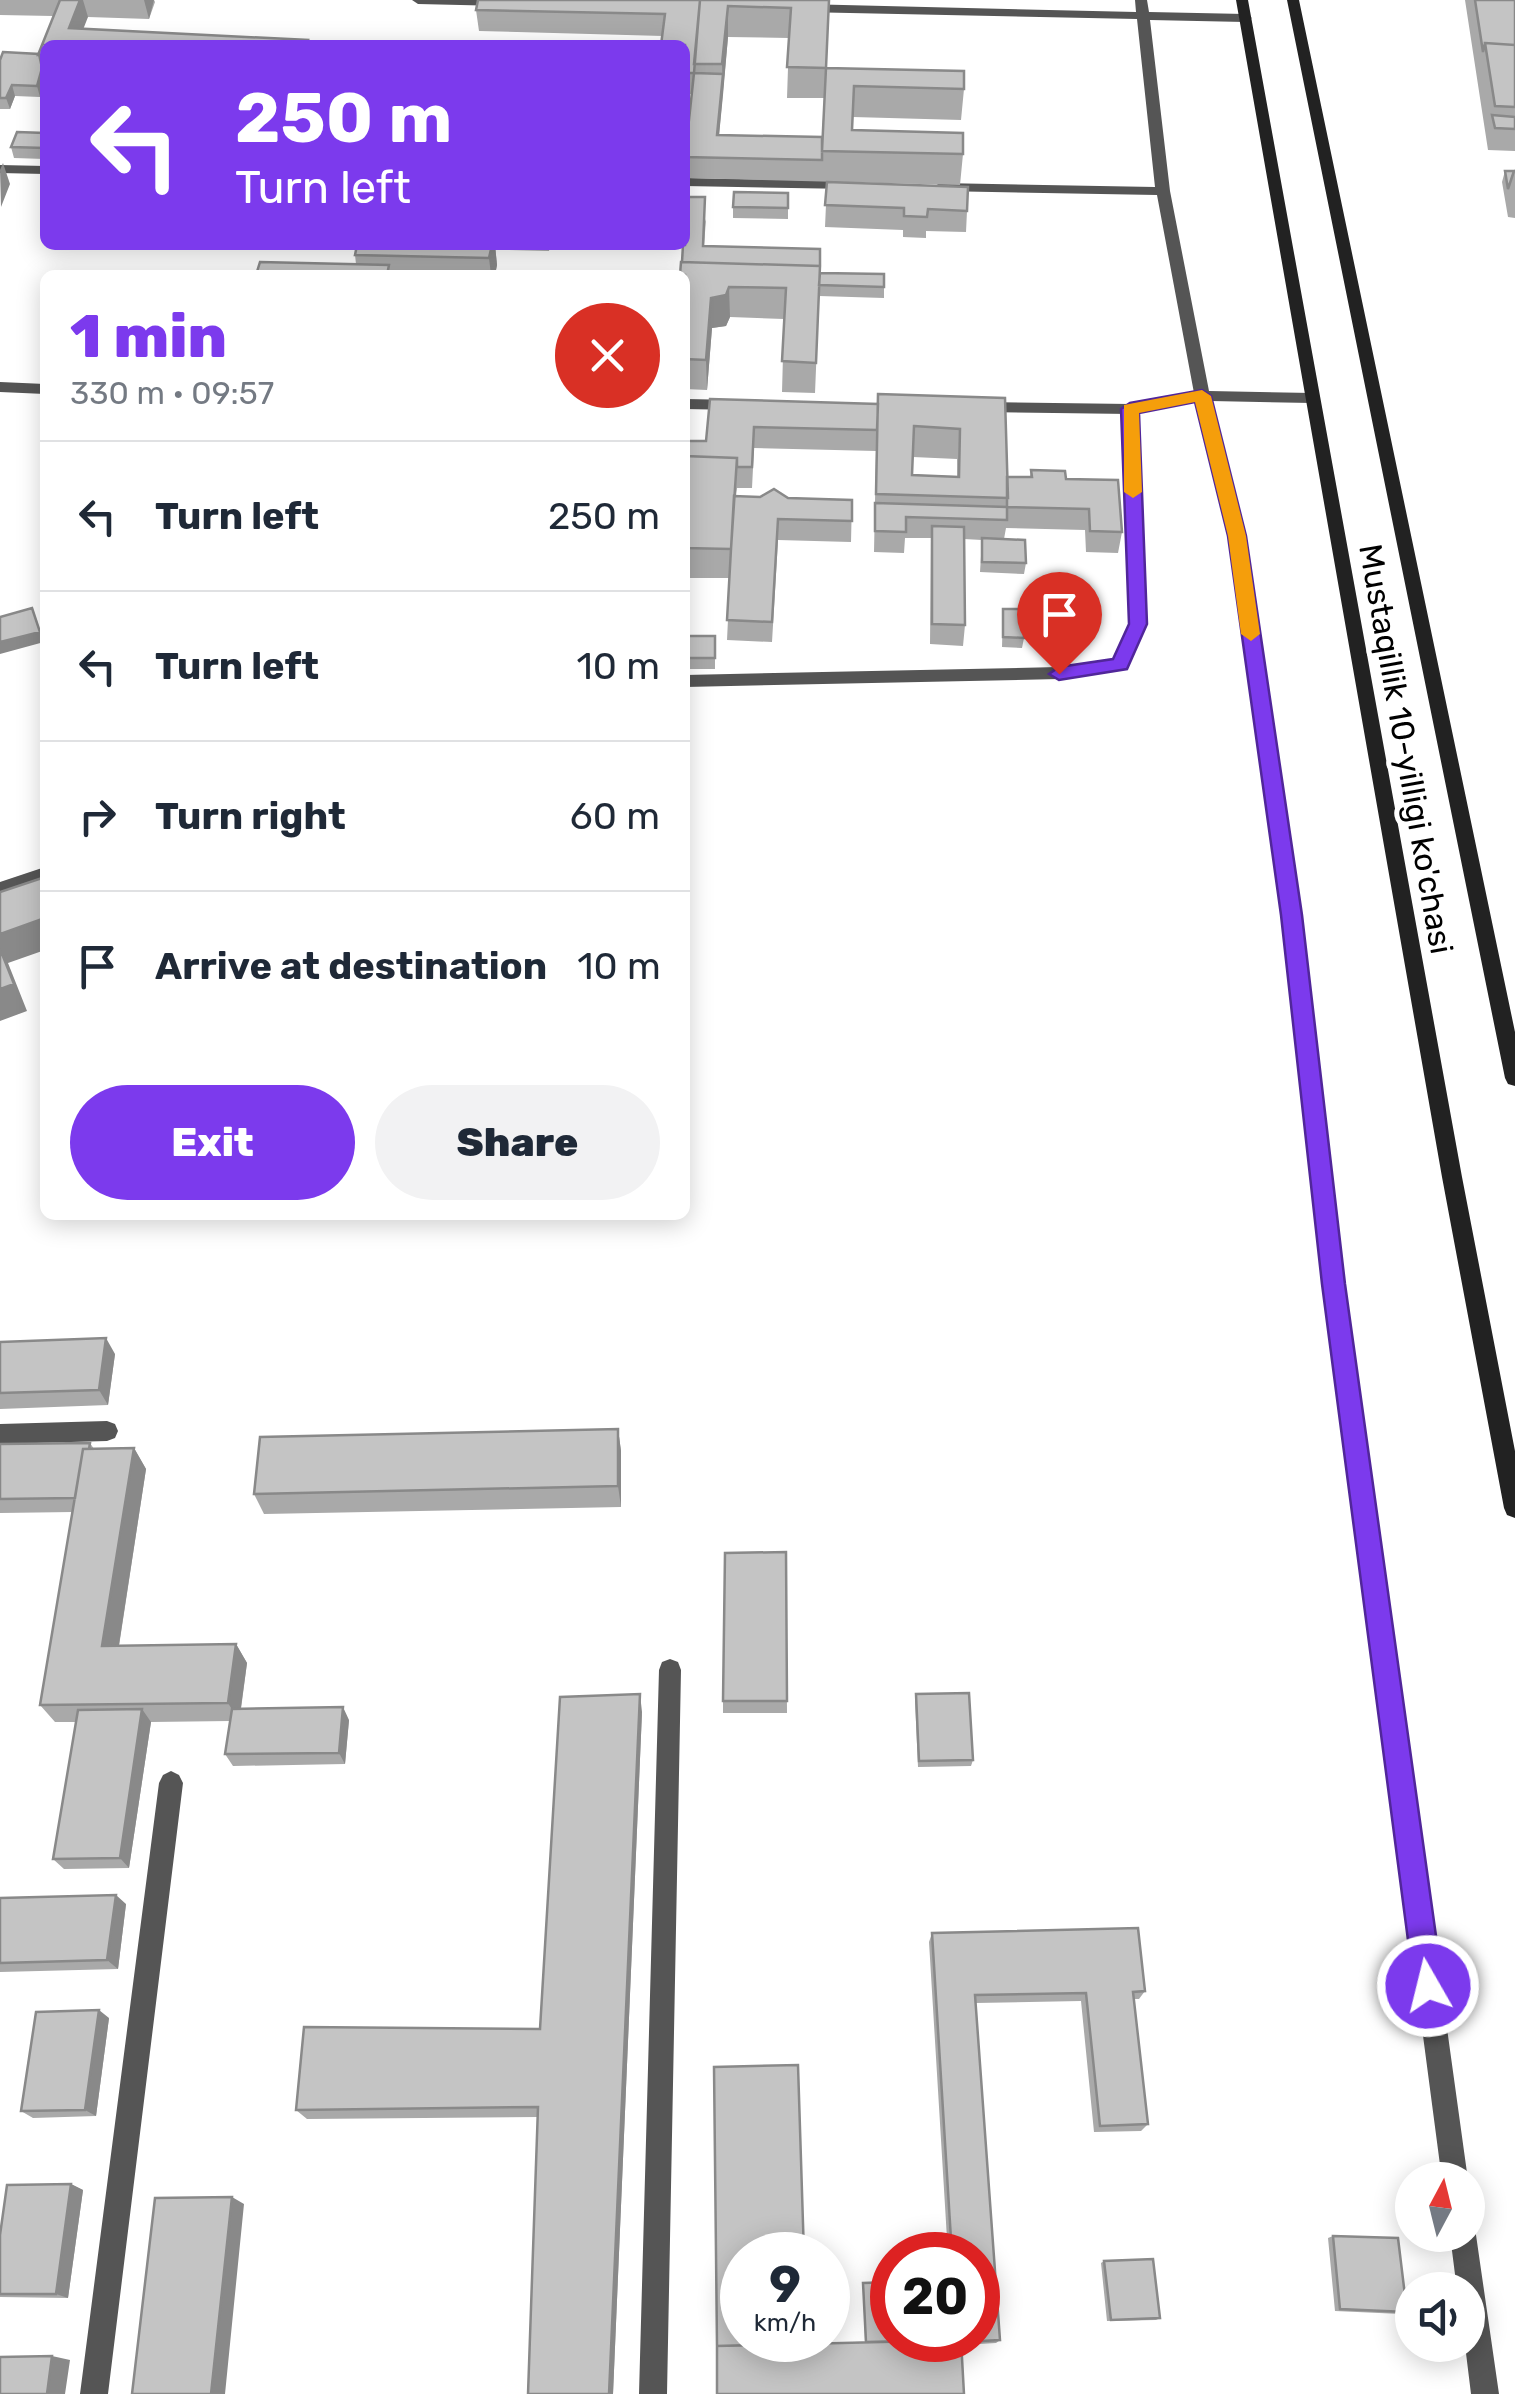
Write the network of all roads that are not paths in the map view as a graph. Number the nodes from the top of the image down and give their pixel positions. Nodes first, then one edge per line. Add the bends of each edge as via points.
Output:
1 (418, 0) edge
2 (1293, 0) edge
3 (512, 2) edge
4 (788, 8) edge
5 (1142, 8) edge
6 (1244, 9) edge
7 (0, 170) edge
8 (40, 170) edge
9 (690, 182) edge
10 (864, 186) edge
11 (924, 187) edge
12 (1163, 191) junction
13 (0, 388) edge
14 (40, 389) edge
15 (1202, 396) junction
16 (1312, 398) junction
17 (690, 404) edge
18 (762, 405) edge
19 (956, 407) edge
20 (1130, 409) junction
21 (690, 681) edge
22 (40, 876) edge
23 (0, 890) edge
24 (1515, 1078) edge
25 (107, 1431) dead end
26 (0, 1434) edge
27 (1515, 1508) edge
28 (670, 1670) dead end
29 (171, 1783) dead end
30 (1454, 2162) edge
31 (1465, 2252) edge
32 (94, 2394) edge
33 (653, 2394) edge
34 (1485, 2394) edge

1 - 3 street
2 - 24 main road, Mustaqillik 10-yilligi ko'chasi
4 - 5 street
5 - 6 street
5 - 12 street
6 - 16 main road, Mustaqillik 10-yilligi ko'chasi
7 - 8 street
9 - 10 street
11 - 12 street
12 - 15 street
13 - 14 street
15 - 16 street
15 - 20 street
15 - 30 street via 1237,536 1292,915 1334,1284
16 - 27 main road, Mustaqillik 10-yilligi ko'chasi
17 - 18 street
19 - 20 street
20 - 21 street via 1138,624 1120,664 1059,674
22 - 23 street
25 - 26 street
28 - 33 street
29 - 32 street
31 - 34 street

